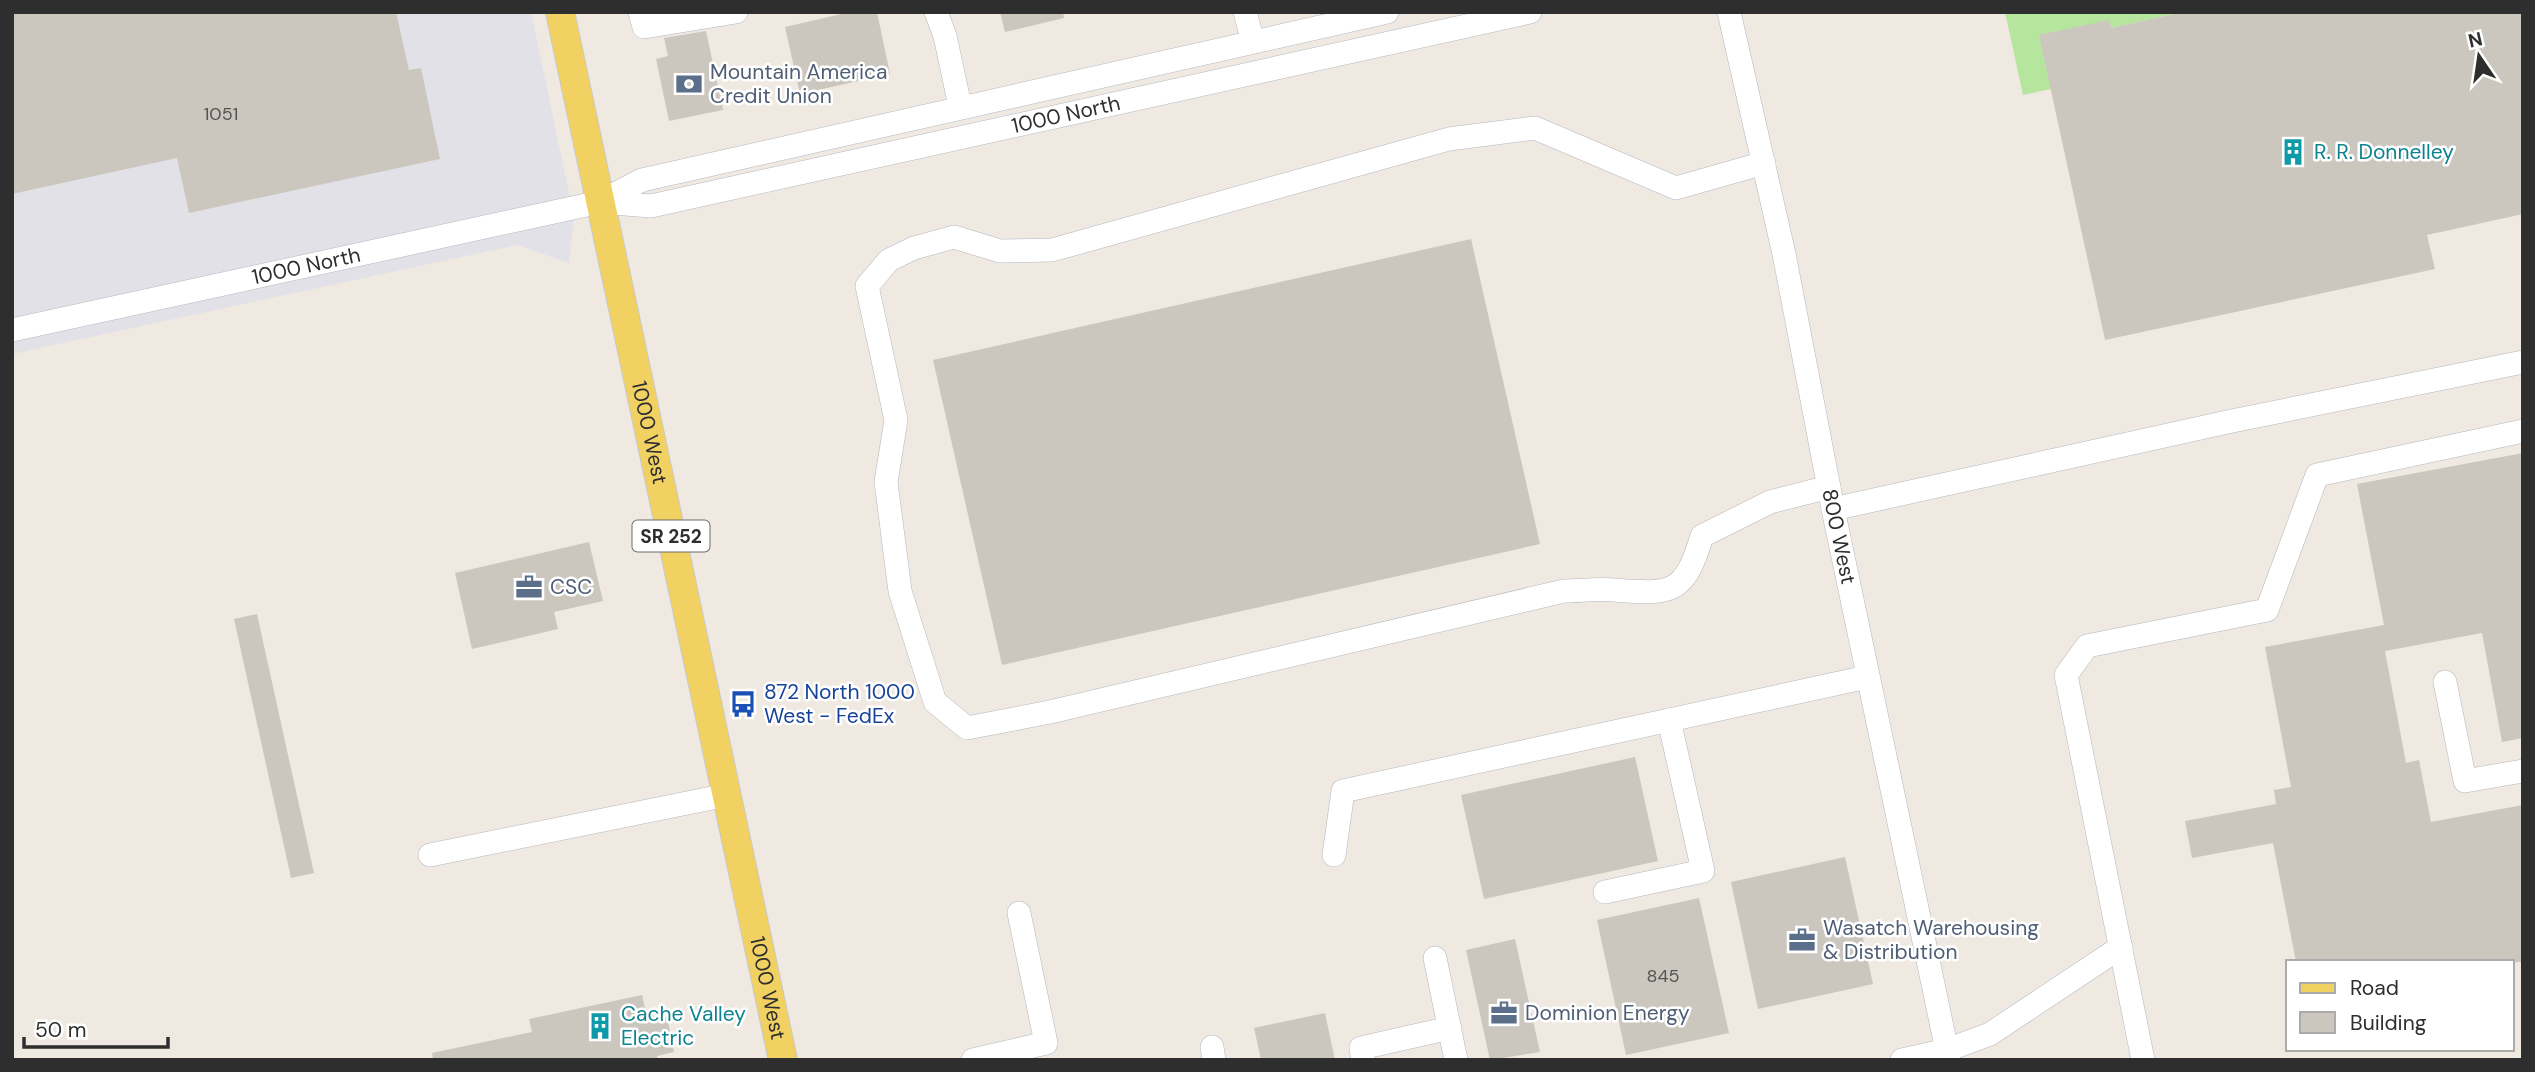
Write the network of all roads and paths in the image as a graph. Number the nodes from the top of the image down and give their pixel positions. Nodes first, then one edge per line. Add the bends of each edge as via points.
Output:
1 (561, 12) edge
2 (640, 12) edge
3 (736, 12) edge
4 (936, 12) edge
5 (1245, 12) edge
6 (1387, 12) edge
7 (1530, 12) edge
8 (1729, 12) edge
9 (1252, 43) junction
10 (960, 106) junction
11 (1764, 163) junction
12 (600, 202) junction
13 (12, 330) edge
14 (2523, 362) edge
15 (2523, 431) edge
16 (1831, 498) junction
17 (1867, 677) junction
18 (2445, 682) dead end
19 (1669, 720) junction
20 (2523, 771) edge
21 (727, 795) junction
22 (430, 855) dead end
23 (1334, 855) dead end
24 (1605, 892) dead end
25 (1019, 912) dead end
26 (2121, 947) junction
27 (1435, 958) dead end
28 (1450, 1028) junction
29 (1948, 1055) edge
30 (783, 1060) edge
31 (973, 1060) edge
32 (1363, 1060) edge
33 (1456, 1060) edge
34 (1902, 1060) edge
35 (2143, 1060) edge

1 - 12 main road, 1000 West / SR 252
2 - 3 street via 644,27
4 - 10 street
5 - 9 street
6 - 9 street, 1000 North
7 - 12 street, 1000 North via 651,206
8 - 11 street, 800 West
9 - 10 street, 1000 North
10 - 12 street, 1000 North via 642,180
11 - 16 street, 800 West
11 - 16 street via 1676,188 1535,128 1449,139 1052,250 1000,251 954,237 889,260 867,286 896,420 886,482 900,591 936,702 967,728 1564,592 1612,589 1649,594 1676,587 1693,566 1702,536 1770,502
12 - 13 street, 1000 North
12 - 21 main road, 1000 West / SR 252
14 - 16 street
15 - 26 street via 2317,475 2267,610 2087,646 2066,675
16 - 17 street, 800 West
17 - 19 street
17 - 29 street, 800 West
18 - 20 street via 2465,781
19 - 23 street via 1343,791
19 - 24 street via 1703,871
21 - 22 street
21 - 30 main road, 1000 West / SR 252
25 - 31 street via 1046,1043
26 - 29 street via 1990,1034
26 - 35 street
27 - 28 street
28 - 32 street via 1361,1048
28 - 33 street
29 - 34 street

